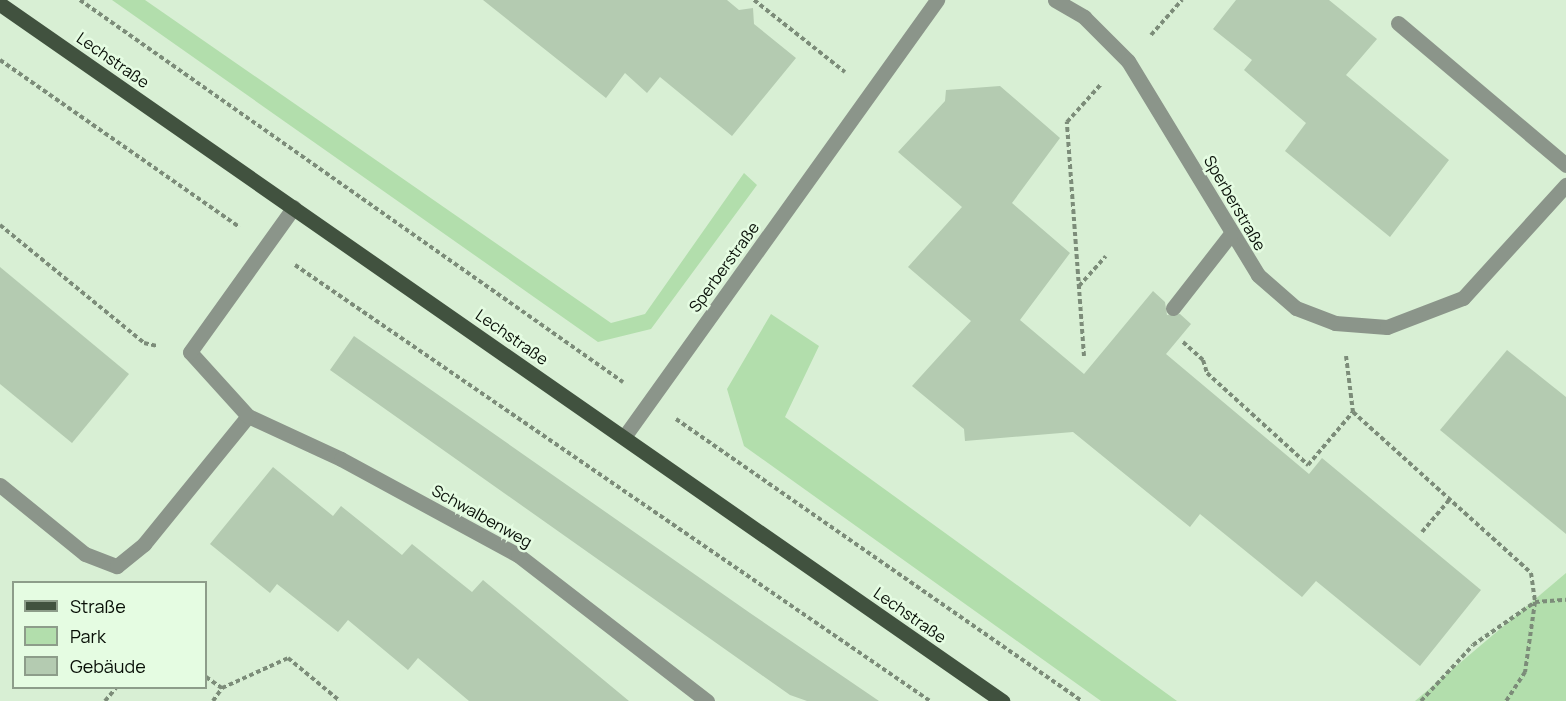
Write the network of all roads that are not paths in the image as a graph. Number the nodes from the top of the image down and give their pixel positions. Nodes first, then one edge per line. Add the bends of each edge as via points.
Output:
1 (937, 0) edge
2 (1055, 0) edge
3 (0, 4) edge
4 (1398, 23) dead end
5 (1566, 165) edge
6 (1566, 185) edge
7 (294, 207) junction
8 (1230, 235) junction
9 (1173, 308) dead end
10 (248, 416) junction
11 (624, 437) junction
12 (0, 485) edge
13 (706, 701) edge
14 (1002, 701) edge

1 - 11 street, Sperberstraße
2 - 8 street, Sperberstraße via 1084,17 1127,60
3 - 7 main road, Lechstraße
4 - 5 street
6 - 8 street, Sperberstraße via 1463,298 1387,327 1345,326 1296,308 1258,276
7 - 10 street, Schwalbenweg via 190,352
7 - 11 main road, Lechstraße
8 - 9 street
10 - 12 street via 144,544 117,566 85,554
10 - 13 street, Schwalbenweg via 342,459 518,555
11 - 14 main road, Lechstraße

